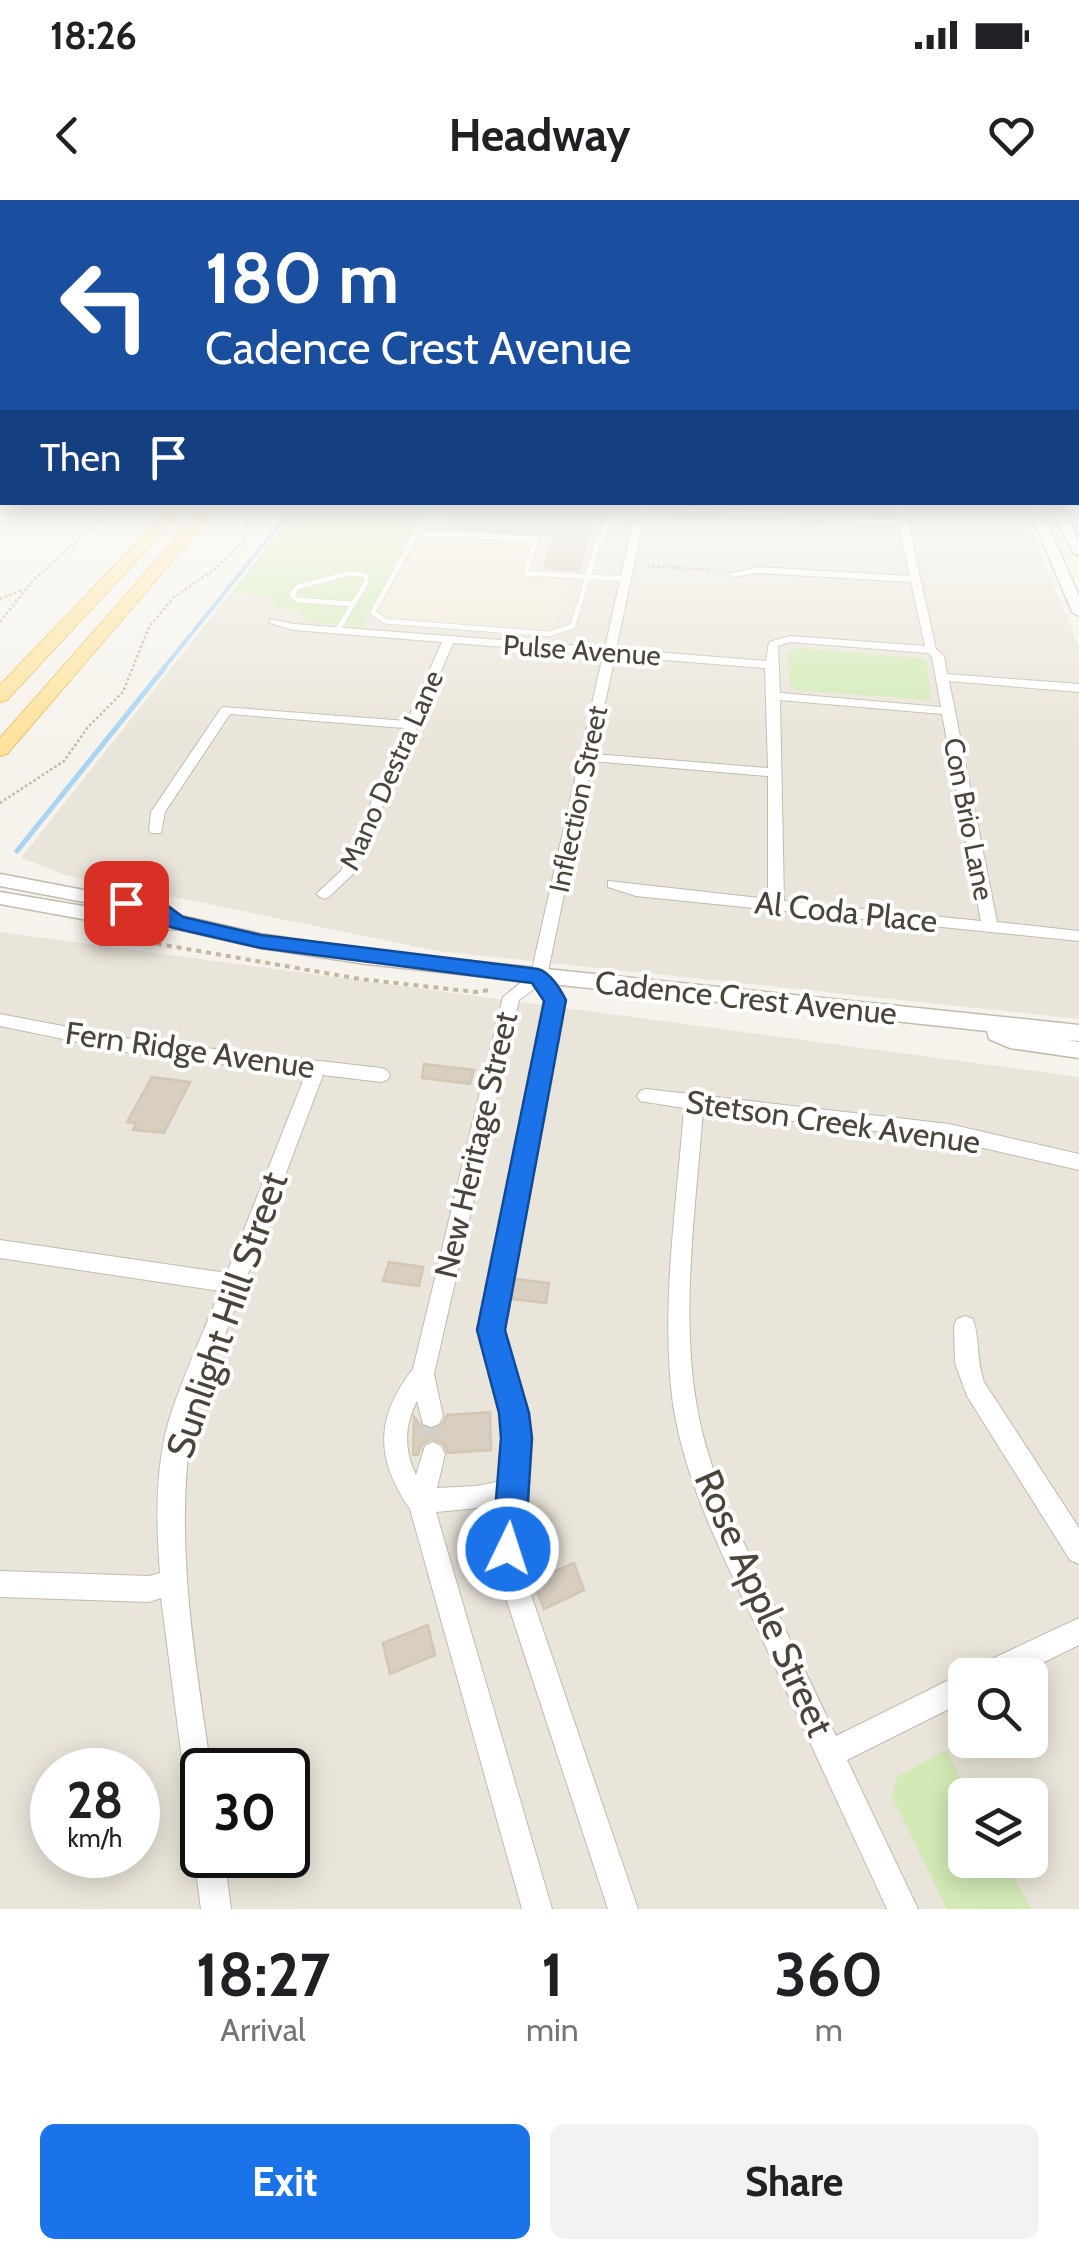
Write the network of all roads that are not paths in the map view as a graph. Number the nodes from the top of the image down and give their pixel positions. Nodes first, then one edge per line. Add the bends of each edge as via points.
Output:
1 (106, 584) edge
2 (145, 584) edge
3 (305, 584) edge
4 (365, 584) edge
5 (389, 584) edge
6 (586, 584) edge
7 (625, 584) edge
8 (917, 584) edge
9 (1067, 584) edge
10 (353, 604) junction
11 (1079, 612) edge
12 (274, 621) dead end
13 (337, 631) junction
14 (508, 637) junction
15 (449, 640) junction
16 (932, 650) junction
17 (610, 652) junction
18 (772, 665) junction
19 (942, 677) junction
20 (1079, 688) edge
21 (0, 696) edge
22 (774, 696) junction
23 (948, 711) junction
24 (412, 725) junction
25 (0, 750) edge
26 (588, 758) junction
27 (774, 773) junction
28 (156, 830) dead end
29 (0, 880) edge
30 (613, 884) dead end
31 (324, 894) dead end
32 (0, 898) edge
33 (776, 905) junction
34 (177, 922) junction
35 (990, 927) junction
36 (1079, 936) edge
37 (538, 977) junction
38 (977, 1022) junction
39 (3, 1026) edge
40 (1079, 1033) edge
41 (1079, 1050) edge
42 (316, 1069) junction
43 (381, 1075) dead end
44 (646, 1096) dead end
45 (694, 1103) junction
46 (1079, 1162) edge
47 (0, 1250) edge
48 (232, 1283) junction
49 (965, 1326) dead end
50 (423, 1374) junction
51 (431, 1416) tunnel mouth
52 (433, 1454) tunnel mouth
53 (512, 1490) junction
54 (422, 1504) junction
55 (1079, 1551) edge
56 (174, 1581) junction
57 (0, 1584) edge
58 (1079, 1630) edge
59 (1023, 1658) edge
60 (948, 1695) edge
61 (195, 1748) edge
62 (831, 1753) junction
63 (212, 1878) edge
64 (895, 1906) edge
65 (216, 1909) edge
66 (537, 1909) edge
67 (623, 1909) edge

1 - 21 main road
2 - 25 main road
3 - 10 lane via 292,595 297,600
4 - 10 lane
5 - 14 lane via 373,612 385,621
6 - 14 lane via 570,629
7 - 17 street, Inflection Street
8 - 16 street
9 - 11 street
10 - 13 lane
12 - 13 street, Pulse Avenue
13 - 15 street, Pulse Avenue
14 - 15 street, Pulse Avenue
14 - 17 street, Pulse Avenue
15 - 24 street, Mano Destra Lane
16 - 18 street via 790,639 774,644
16 - 19 street
17 - 18 street, Pulse Avenue
17 - 26 street, Inflection Street
18 - 22 street
19 - 20 street
19 - 23 street
22 - 23 street
22 - 27 street
23 - 35 street, Con Brio Lane
24 - 28 street via 226,710 158,812
24 - 31 street, Mano Destra Lane via 347,873
26 - 27 street
26 - 37 street, Inflection Street
27 - 33 street
29 - 34 street, Cadence Crest Avenue via 95,895 161,911
30 - 33 street, Al Coda Place
32 - 34 street, Cadence Crest Avenue via 148,924
33 - 35 street, Al Coda Place
34 - 37 street, Cadence Crest Avenue via 313,950
35 - 36 street, Al Coda Place
37 - 38 street, Cadence Crest Avenue
37 - 50 street, New Heritage Street via 510,997
37 - 53 street, New Heritage Street via 555,1000 491,1330 514,1413
38 - 40 street, Cadence Crest Avenue
38 - 41 street via 1010,1040
39 - 42 street, Fern Ridge Avenue
42 - 43 street, Fern Ridge Avenue
42 - 48 street, Sunlight Hill Street
44 - 45 street, Stetson Creek Avenue
45 - 46 street, Stetson Creek Avenue via 948,1132
45 - 62 street, Rose Apple Street via 681,1279 685,1406 728,1538
47 - 48 street
48 - 56 street, Sunlight Hill Street via 171,1464
49 - 55 street via 966,1364 975,1388
50 - 51 street, New Heritage Street
50 - 54 street, New Heritage Street via 402,1397 395,1428 401,1474
52 - 54 street, New Heritage Street
53 - 54 street via 488,1500 449,1495
53 - 67 street, New Heritage Street via 508,1549 515,1586
54 - 66 street, New Heritage Street
56 - 57 street via 149,1589
56 - 61 street, Sunlight Hill Street
58 - 59 street
60 - 62 street
62 - 64 street, Rose Apple Street
63 - 65 street

